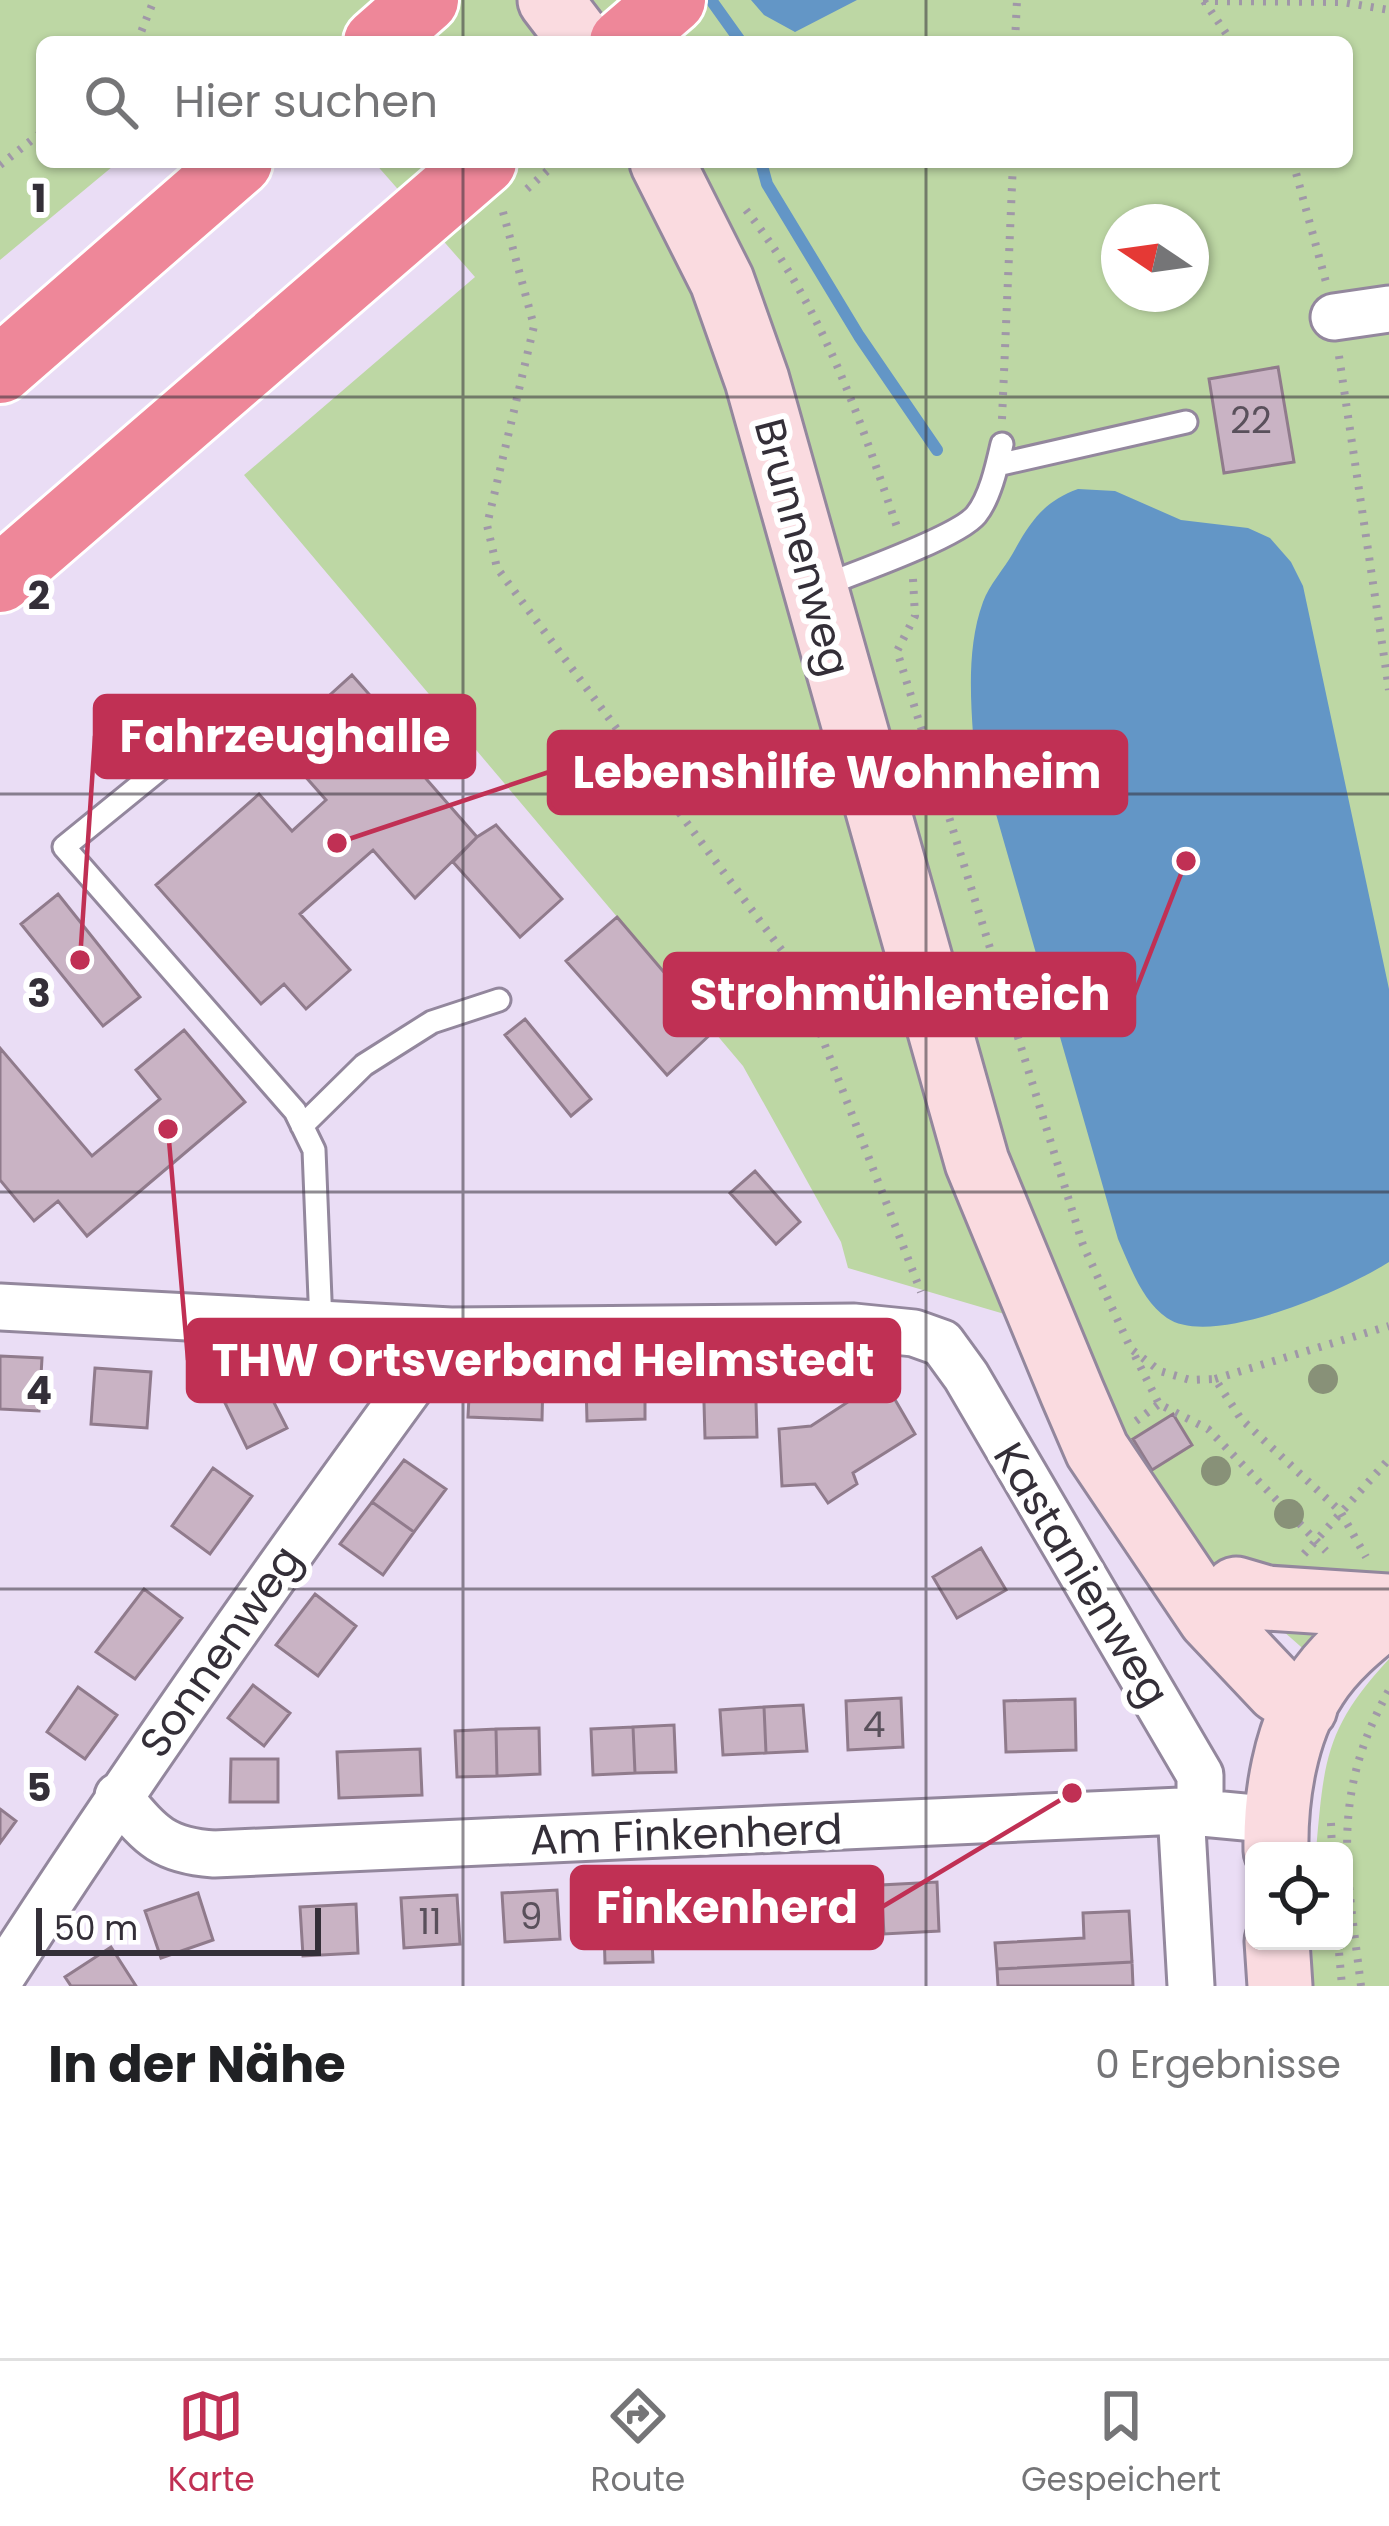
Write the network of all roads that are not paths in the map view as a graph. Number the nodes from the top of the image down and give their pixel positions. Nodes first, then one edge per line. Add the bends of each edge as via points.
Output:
1 (425, 0) edge
2 (550, 0) edge
3 (672, 0) edge
4 (384, 36) edge
5 (577, 36) edge
6 (630, 36) edge
7 (232, 168) edge
8 (476, 168) edge
9 (665, 168) edge
10 (1389, 309) edge
11 (1334, 317) road end
12 (0, 370) edge
13 (1186, 422) dead end
14 (0, 579) edge
15 (816, 589) junction
16 (225, 716) dead end
17 (500, 1000) dead end
18 (302, 1126) junction
19 (0, 1306) edge
20 (321, 1324) junction
21 (451, 1330) junction
22 (1155, 1542) junction
23 (1236, 1589) junction
24 (1382, 1593) edge
25 (1310, 1698) junction
26 (118, 1796) junction
27 (1191, 1812) junction
28 (1294, 1829) edge
29 (1278, 1950) edge
30 (0, 1979) edge
31 (1191, 1986) edge
32 (1280, 1986) edge

1 - 4 highway
2 - 5 main road
3 - 6 highway
7 - 12 highway
8 - 14 highway
9 - 15 main road, Brunnenweg via 722,281
10 - 11 street
13 - 15 lane via 999,455 975,517
15 - 22 main road, Brunnenweg via 977,1162 1097,1450
16 - 18 lane via 64,847
17 - 18 lane via 432,1022 364,1065
18 - 20 lane via 314,1150
19 - 20 street
20 - 21 street
21 - 26 street, Sonnenweg
21 - 27 street, Kastanienweg via 854,1327 942,1343 1200,1775
22 - 23 main road, Brunnenweg
22 - 25 main road, Brunnenweg via 1210,1618 1278,1690
23 - 24 main road via 1267,1598
23 - 25 main road, Brunnenweg via 1293,1645
24 - 25 main road
25 - 28 main road via 1286,1760
26 - 27 street, Am Finkenherd via 166,1845 214,1854
26 - 30 street, Sonnenweg
27 - 28 street, Am Finkenherd
27 - 31 street, Kastanienweg
29 - 32 main road

